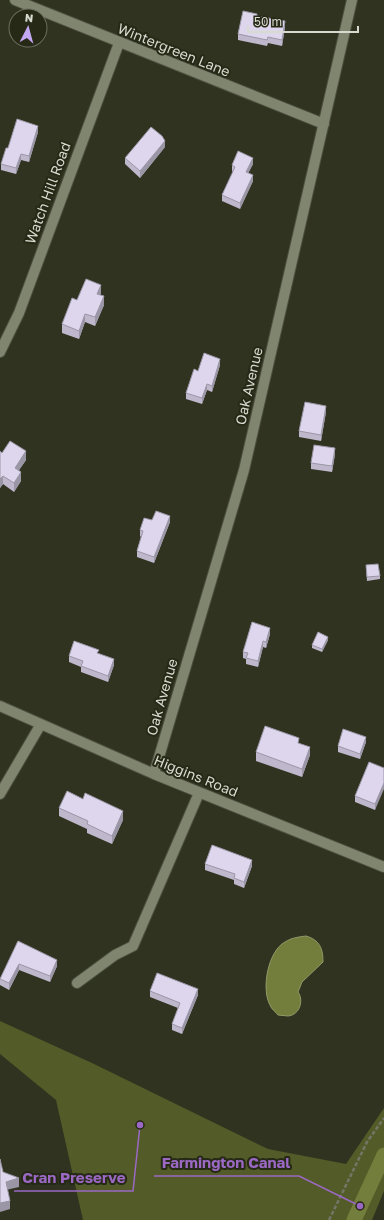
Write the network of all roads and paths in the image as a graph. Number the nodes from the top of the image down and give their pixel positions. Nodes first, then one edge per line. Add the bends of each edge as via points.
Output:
1 (15, 0) edge
2 (352, 0) edge
3 (119, 43) junction
4 (324, 124) junction
5 (0, 352) edge
6 (0, 706) edge
7 (41, 724) junction
8 (154, 774) junction
9 (199, 792) junction
10 (0, 794) edge
11 (384, 867) edge
12 (77, 983) dead end
13 (384, 1118) edge
14 (328, 1220) edge

1 - 3 street, Wintergreen Lane
2 - 4 street, Oak Avenue
3 - 4 street, Wintergreen Lane
3 - 5 street, Watch Hill Road via 19,313
4 - 8 street, Oak Avenue via 244,470
6 - 7 street, Higgins Road
7 - 8 street, Higgins Road
7 - 10 street
8 - 9 street, Higgins Road
9 - 11 street, Higgins Road
9 - 12 street via 133,946 115,955
13 - 14 path via 367,1142

